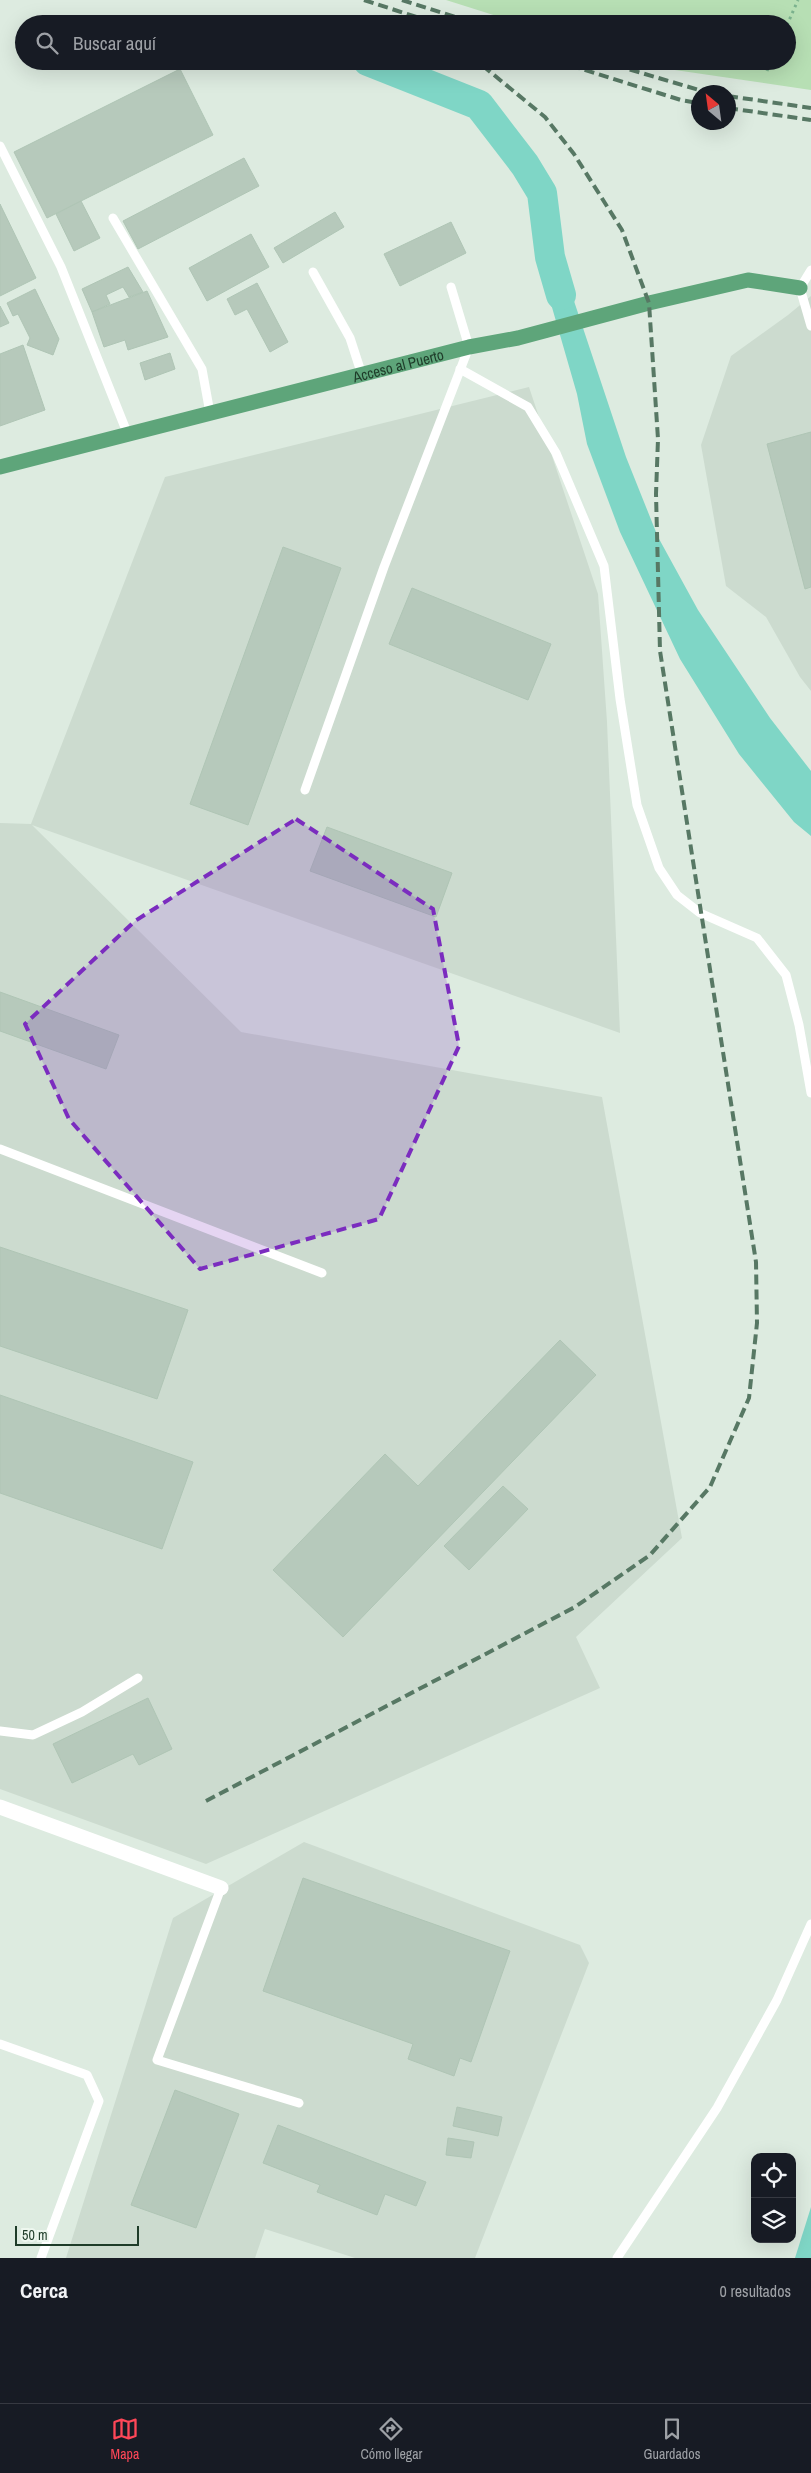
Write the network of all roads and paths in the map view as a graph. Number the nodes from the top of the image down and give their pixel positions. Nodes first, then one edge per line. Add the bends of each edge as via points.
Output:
1 (798, 0) edge
2 (791, 15) edge
3 (0, 146) edge
4 (113, 218) dead end
5 (811, 270) edge
6 (313, 272) dead end
7 (451, 287) dead end
8 (806, 287) edge
9 (811, 326) edge
10 (468, 348) junction
11 (460, 369) junction
12 (362, 375) junction
13 (210, 414) junction
14 (128, 435) junction
15 (0, 467) edge
16 (305, 790) dead end
17 (811, 1093) edge
18 (0, 1149) edge
19 (322, 1273) dead end
20 (138, 1678) dead end
21 (0, 1731) edge
22 (0, 1807) edge
23 (221, 1888) joint
24 (811, 1924) edge
25 (0, 2044) edge
26 (299, 2103) dead end
27 (41, 2258) edge
28 (617, 2258) edge

1 - 2 path
3 - 14 lane via 62,267
4 - 13 lane via 202,369
5 - 8 lane
6 - 12 lane via 350,338
7 - 10 lane
8 - 9 lane
8 - 10 main road, Acceso al Puerto via 748,280
10 - 11 lane
10 - 12 main road, Acceso al Puerto
11 - 16 lane via 384,567
11 - 17 lane via 528,407 556,453 604,566 636,805 659,868 677,895 700,913 758,938 786,975
12 - 13 main road, Acceso al Puerto
13 - 14 main road, Acceso al Puerto
14 - 15 main road, Acceso al Puerto
18 - 19 lane
20 - 21 lane via 82,1712 33,1735
22 - 23 street
23 - 26 lane via 157,2060
24 - 28 lane via 777,2000 717,2108
25 - 27 lane via 87,2075 100,2102

